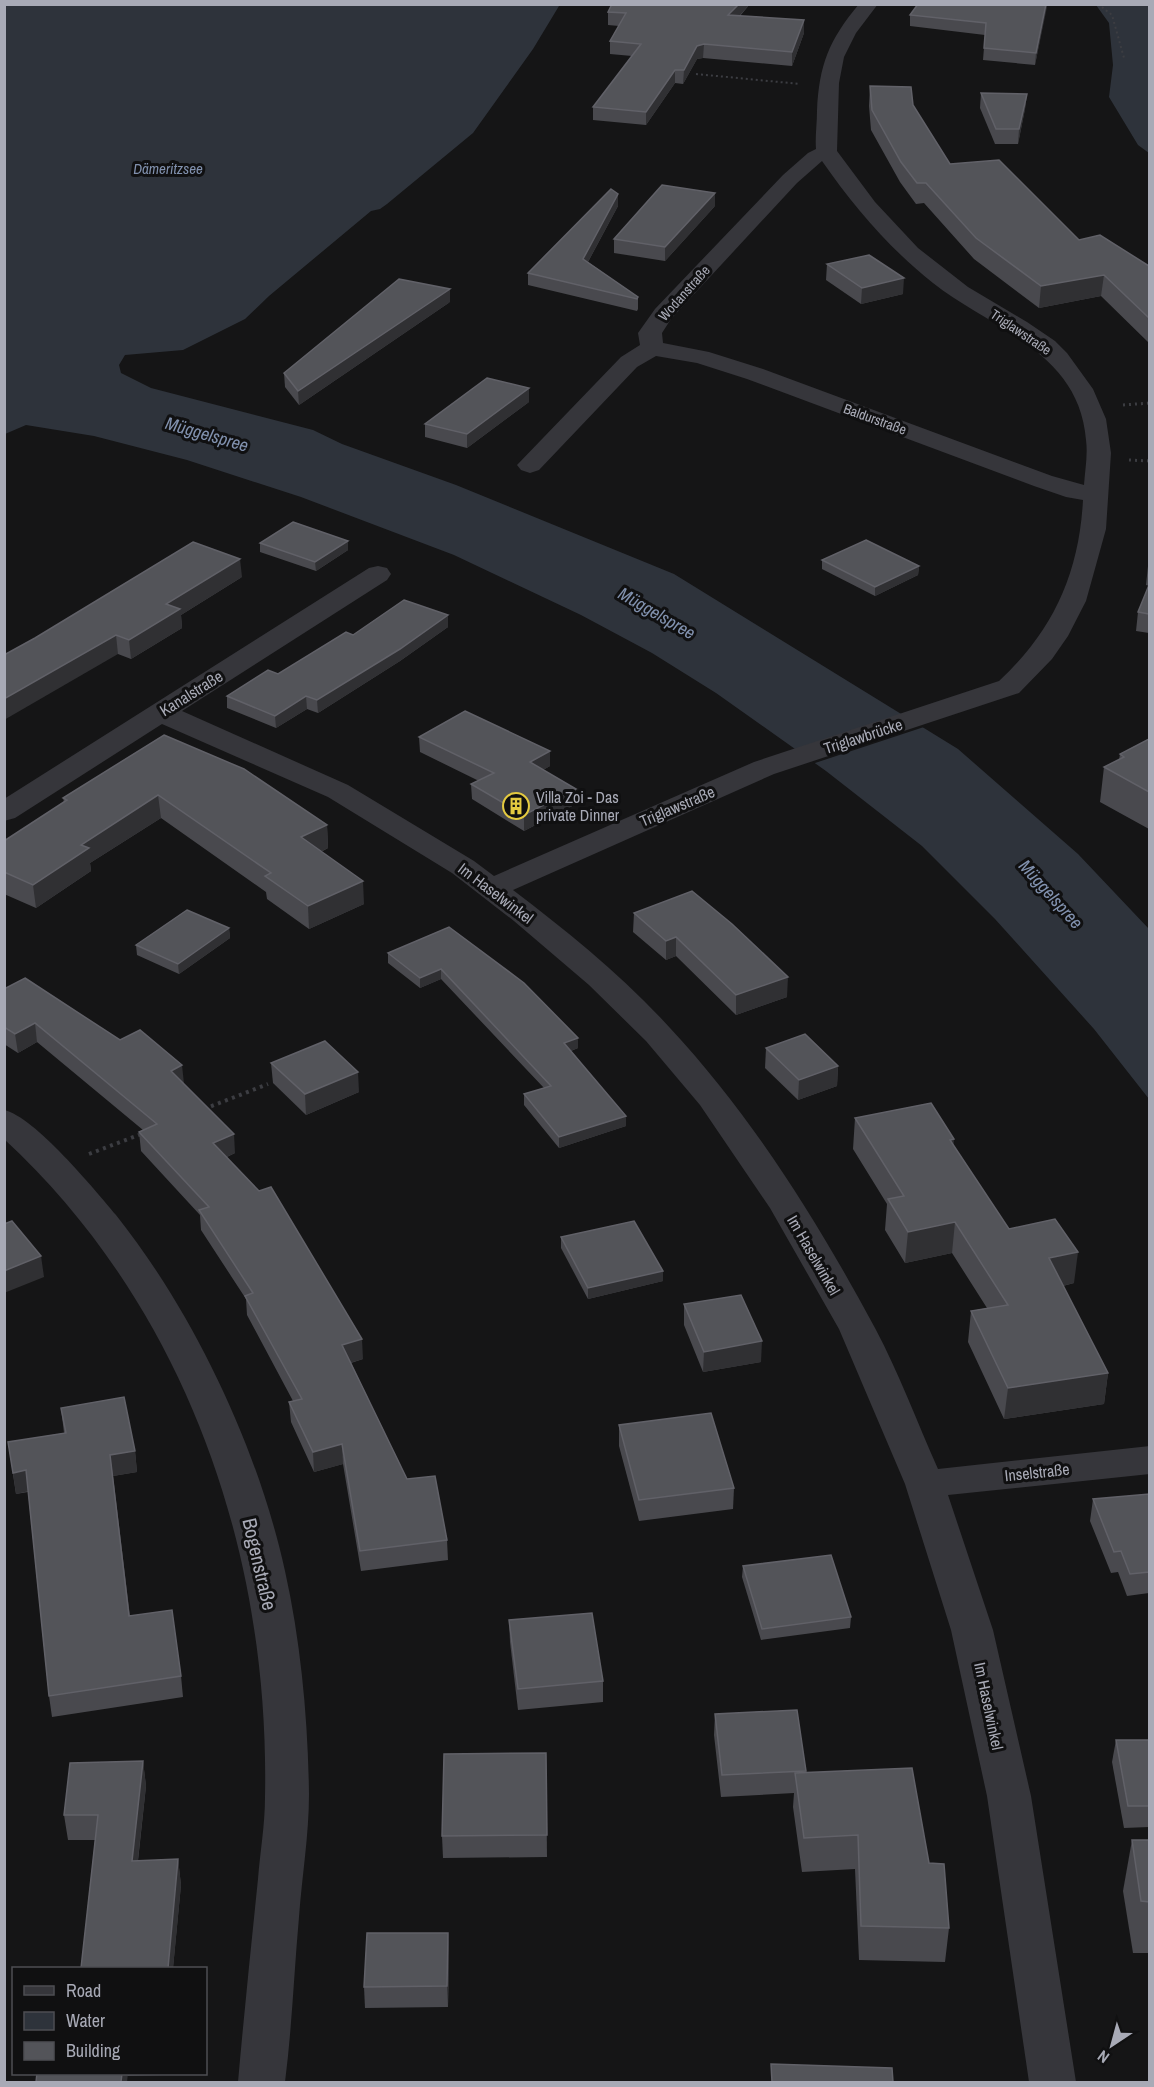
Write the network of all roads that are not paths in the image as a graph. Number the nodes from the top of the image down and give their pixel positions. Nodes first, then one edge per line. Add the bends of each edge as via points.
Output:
1 (869, 4) edge
2 (827, 152) junction
3 (652, 348) junction
4 (530, 465) dead end
5 (1096, 494) junction
6 (378, 574) dead end
7 (961, 704) joint
8 (160, 712) junction
9 (764, 768) joint
10 (4, 812) edge
11 (493, 888) junction
12 (4, 1120) edge
13 (1149, 1460) edge
14 (925, 1485) junction
15 (262, 2082) edge
16 (1053, 2082) edge

1 - 2 street via 847,30 832,57
2 - 3 street, Wodanstraße via 815,157 790,179 663,314 650,333
2 - 5 street, Triglawstraße via 873,215 931,271 1033,336 1068,369 1086,396 1095,427 1099,448
3 - 4 street via 629,362
3 - 5 street, Baldurstraße via 701,357 755,374 1043,481 1075,492
5 - 7 street, Triglawstraße via 1095,520 1081,578 1059,630 1031,668 1009,687
6 - 8 street, Kanalstraße
7 - 9 street, Triglawbrücke
8 - 10 street, Kanalstraße
8 - 11 street, Im Haselwinkel via 338,791
9 - 11 street, Triglawstraße
11 - 14 street, Im Haselwinkel via 617,994 658,1034 712,1098 786,1206 857,1329
12 - 15 street, Bogenstraße via 94,1209 123,1248 178,1340 220,1428 267,1579 281,1672 287,1797
13 - 14 street, Inselstraße
14 - 16 street, Im Haselwinkel via 972,1630 1009,1796

